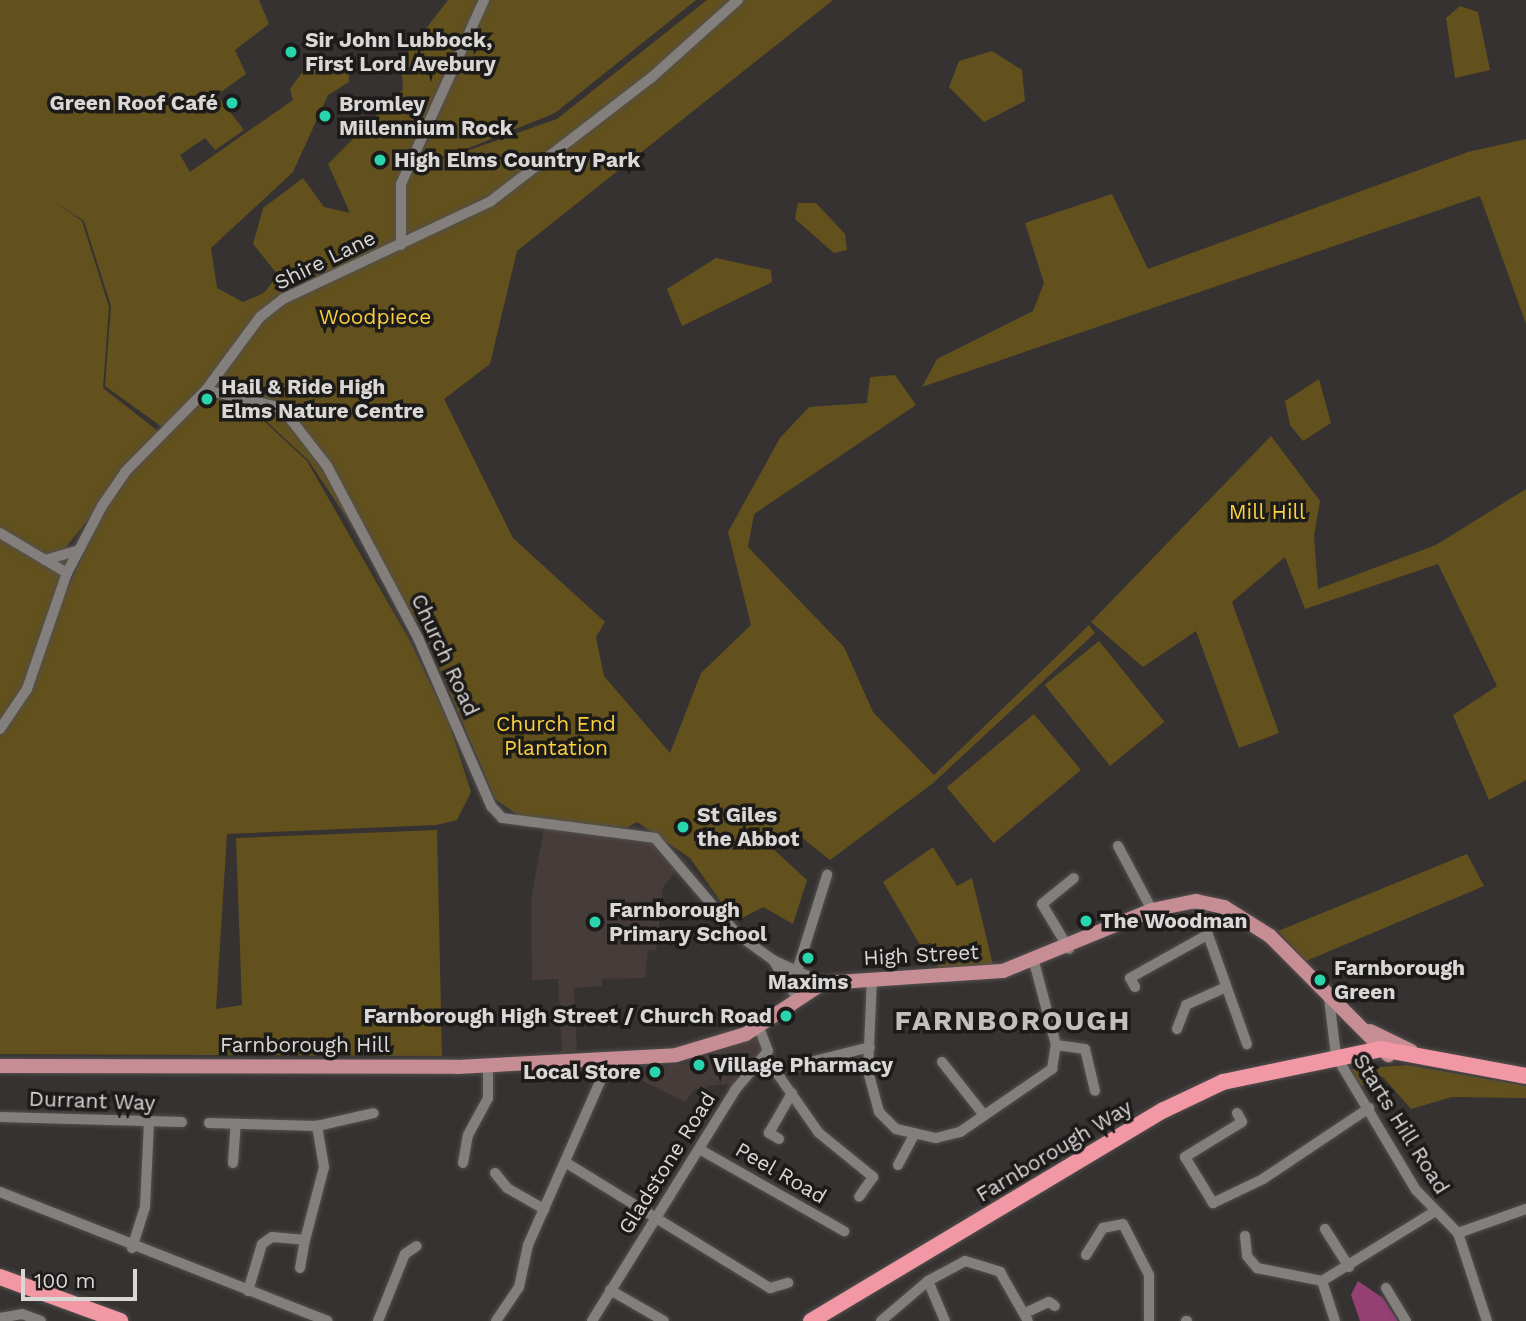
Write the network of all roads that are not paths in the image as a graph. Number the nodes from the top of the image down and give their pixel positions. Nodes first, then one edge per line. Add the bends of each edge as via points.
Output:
1 (484, 0) edge
2 (737, 0) edge
3 (401, 245) junction
4 (206, 390) junction
5 (0, 533) edge
6 (77, 551) junction
7 (45, 560) junction
8 (68, 573) junction
9 (0, 729) edge
10 (1118, 846) dead end
11 (827, 875) dead end
12 (1074, 878) dead end
13 (1196, 901) junction
14 (1152, 911) junction
15 (1205, 936) junction
16 (1069, 949) junction
17 (773, 960) junction
18 (1034, 962) junction
19 (797, 971) junction
20 (872, 978) junction
21 (786, 980) junction
22 (823, 983) junction
23 (1135, 987) dead end
24 (1224, 988) junction
25 (797, 998) junction
26 (1329, 998) junction
27 (759, 1027) junction
28 (1177, 1029) dead end
29 (1368, 1030) junction
30 (1247, 1044) dead end
31 (1056, 1045) junction
32 (870, 1047) junction
33 (1388, 1053) junction
34 (765, 1056) junction
35 (1336, 1056) junction
36 (1421, 1056) junction
37 (610, 1059) junction
38 (942, 1062) dead end
39 (488, 1065) junction
40 (798, 1065) dead end
41 (0, 1066) edge
42 (1526, 1076) edge
43 (1095, 1091) dead end
44 (792, 1093) junction
45 (1369, 1108) junction
46 (374, 1113) dead end
47 (1237, 1113) dead end
48 (984, 1115) junction
49 (0, 1117) edge
50 (149, 1122) junction
51 (182, 1122) dead end
52 (209, 1123) dead end
53 (236, 1124) junction
54 (317, 1126) junction
55 (913, 1137) junction
56 (779, 1139) dead end
57 (699, 1149) junction
58 (565, 1162) junction
59 (233, 1163) dead end
60 (463, 1163) dead end
61 (898, 1165) dead end
62 (495, 1173) dead end
63 (0, 1192) edge
64 (859, 1197) dead end
65 (544, 1209) junction
66 (1526, 1209) edge
67 (1434, 1212) junction
68 (654, 1221) junction
69 (1325, 1229) dead end
70 (844, 1231) dead end
71 (1458, 1233) junction
72 (1245, 1236) dead end
73 (305, 1240) junction
74 (417, 1246) dead end
75 (132, 1248) junction
76 (1086, 1255) dead end
77 (1349, 1267) junction
78 (300, 1268) dead end
79 (0, 1277) edge
80 (928, 1281) junction
81 (1322, 1282) junction
82 (788, 1283) dead end
83 (1386, 1288) dead end
84 (610, 1290) junction
85 (248, 1291) junction
86 (1055, 1306) dead end
87 (1027, 1317) edge
88 (0, 1318) edge
89 (501, 1319) edge
90 (41, 1321) edge
91 (120, 1321) edge
92 (328, 1321) edge
93 (378, 1321) edge
94 (592, 1321) edge
95 (664, 1321) edge
96 (811, 1321) edge
97 (881, 1321) edge
98 (945, 1321) edge
99 (1149, 1321) edge
100 (1335, 1321) edge
101 (1406, 1321) edge
102 (1478, 1321) edge
103 (1487, 1321) edge

1 - 3 street via 401,184
2 - 3 street, Shire Lane via 555,154 491,201
3 - 4 street, Shire Lane via 283,299 260,317
4 - 6 street, Shire Lane via 126,471
4 - 17 street, Church Road via 282,408 327,466 418,638 502,818 655,838 737,934
5 - 7 street
6 - 7 street
6 - 8 street, Shire Lane
7 - 8 street
8 - 9 street, Shire Lane via 27,689
10 - 14 street
11 - 19 street
12 - 16 street via 1042,904
13 - 14 main road, High Street
13 - 15 street
13 - 26 main road, High Street via 1224,907 1259,928
14 - 16 main road, High Street
15 - 23 street via 1130,978
15 - 24 street
16 - 18 main road, High Street
17 - 19 street, Church Road
17 - 21 street, Church Road
18 - 20 main road, High Street via 939,979
18 - 31 street
19 - 21 street
19 - 22 street, Church Road
20 - 22 main road, High Street
20 - 32 street
21 - 25 street, Church Road
22 - 25 main road, High Street
24 - 28 street via 1186,1005
24 - 30 street
25 - 27 main road, High Street
26 - 29 main road, High Street
26 - 35 street
27 - 34 street
27 - 37 main road, High Street via 699,1051
29 - 33 main road, High Street
29 - 36 main road, High Street
31 - 43 street via 1084,1049
31 - 48 street via 1049,1073
32 - 40 street via 797,1060
32 - 55 street via 870,1091 879,1112
33 - 35 highway, Farnborough Way
33 - 36 highway, Farnborough Way
34 - 44 street
34 - 57 street, Gladstone Road
35 - 45 street, Starts Hill Road
35 - 96 highway, Farnborough Way via 1247,1075 1189,1097
36 - 42 highway, Farnborough Way
37 - 39 main road, Farnborough Hill
37 - 58 street
38 - 48 street
39 - 41 main road, Farnborough Hill
39 - 60 street via 488,1098 468,1135
44 - 56 street via 769,1133
44 - 64 street via 819,1133 873,1177
45 - 47 street via 1263,1179 1213,1203 1185,1157 1242,1122
45 - 67 street, Starts Hill Road
46 - 54 street
48 - 55 street via 960,1132
49 - 50 street, Durrant Way
50 - 51 street, Durrant Way
50 - 75 street via 144,1213
52 - 53 street
53 - 54 street
53 - 59 street
54 - 73 street via 324,1167
55 - 61 street
57 - 68 street, Gladstone Road
57 - 70 street, Peel Road
58 - 65 street
58 - 68 street
62 - 65 street via 507,1188
63 - 75 street
65 - 89 street via 519,1287
66 - 71 street
67 - 71 street, Starts Hill Road
67 - 77 street
68 - 82 street via 770,1288
68 - 84 street, Gladstone Road
69 - 77 street
71 - 103 street
72 - 81 street via 1247,1256 1256,1268
73 - 78 street
73 - 85 street via 272,1237 261,1244
74 - 93 street via 405,1254
75 - 85 street
76 - 99 street via 1103,1228 1122,1224 1149,1275
77 - 81 street
79 - 91 highway
80 - 87 street via 959,1263 981,1263 1000,1272
80 - 97 street
80 - 98 street
81 - 100 street
83 - 101 street
84 - 94 street, Gladstone Road
84 - 95 street
85 - 92 street
86 - 87 street via 1049,1302
88 - 90 street via 22,1314
102 - 103 street

